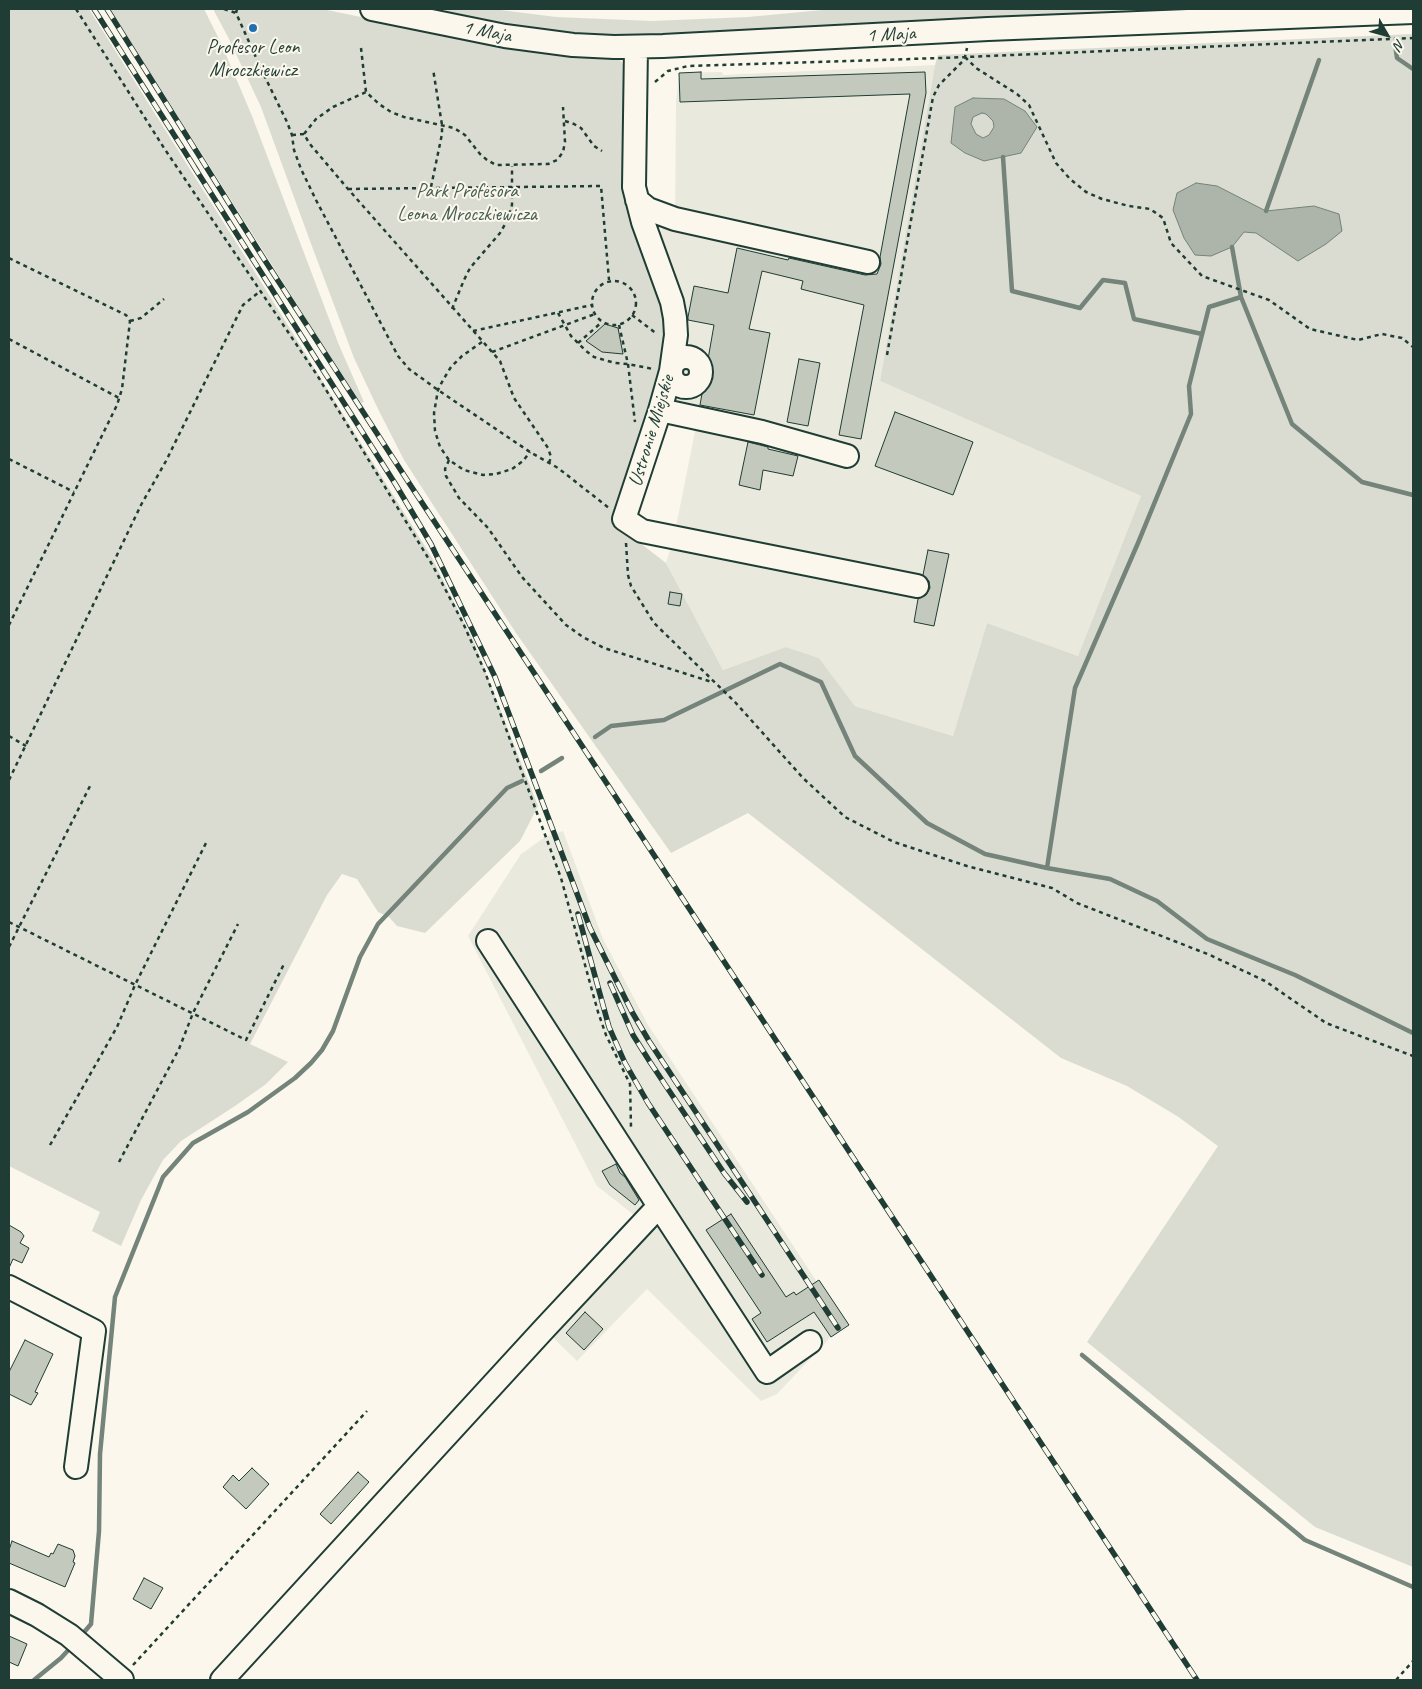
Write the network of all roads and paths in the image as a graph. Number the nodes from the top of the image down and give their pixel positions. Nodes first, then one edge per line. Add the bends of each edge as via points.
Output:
1 (76, 9) edge
2 (224, 9) edge
3 (237, 9) edge
4 (372, 9) edge
5 (1413, 12) edge
6 (236, 14) junction
7 (969, 31) junction
8 (1413, 38) edge
9 (636, 46) junction
10 (360, 48) dead end
11 (965, 57) junction
12 (433, 69) dead end
13 (636, 91) junction
14 (366, 92) junction
15 (562, 107) dead end
16 (565, 121) junction
17 (442, 125) junction
18 (304, 134) junction
19 (292, 135) junction
20 (602, 151) dead end
21 (512, 166) junction
22 (431, 187) junction
23 (513, 187) junction
24 (348, 189) junction
25 (637, 200) junction
26 (9, 258) edge
27 (868, 262) dead end
28 (609, 280) junction
29 (259, 292) junction
30 (669, 294) junction
31 (164, 299) dead end
32 (592, 305) junction
33 (452, 309) junction
34 (558, 313) junction
35 (594, 314) junction
36 (632, 315) junction
37 (130, 322) junction
38 (602, 322) dead end
39 (619, 325) junction
40 (564, 326) junction
41 (472, 331) junction
42 (9, 339) edge
43 (482, 342) junction
44 (578, 343) junction
45 (1413, 347) edge
46 (675, 348) junction
47 (492, 352) junction
48 (887, 355) dead end
49 (628, 364) junction
50 (671, 370) junction
51 (438, 390) junction
52 (119, 398) junction
53 (660, 410) junction
54 (636, 429) dead end
55 (530, 452) junction
56 (847, 456) dead end
57 (9, 459) edge
58 (449, 460) junction
59 (549, 463) junction
60 (74, 492) junction
61 (624, 519) junction
62 (917, 586) dead end
63 (9, 625) edge
64 (715, 682) junction
65 (9, 736) edge
66 (26, 746) junction
67 (9, 780) edge
68 (90, 786) dead end
69 (206, 843) dead end
70 (9, 922) edge
71 (238, 924) dead end
72 (18, 927) junction
73 (488, 941) dead end
74 (9, 947) edge
75 (285, 962) dead end
76 (134, 985) junction
77 (193, 1014) junction
78 (1413, 1056) edge
79 (631, 1130) dead end
80 (50, 1145) dead end
81 (119, 1162) dead end
82 (659, 1206) junction
83 (9, 1287) edge
84 (810, 1342) dead end
85 (367, 1411) dead end
86 (76, 1467) dead end
87 (9, 1602) edge
88 (1413, 1661) edge
89 (122, 1679) edge
90 (222, 1680) edge
91 (1396, 1680) edge

1 - 29 path
2 - 6 path
3 - 6 path
4 - 9 street, 1 Maja via 539,42
5 - 7 street, 1 Maja
6 - 19 path
7 - 9 street, 1 Maja
7 - 11 path
8 - 11 path
9 - 13 street, Ustronie Miejskie
10 - 14 path
11 - 13 path via 688,66 668,70 648,89
11 - 45 path via 1030,105 1056,163 1070,179 1086,192 1102,199 1150,209 1163,218 1172,243 1202,276 1270,300 1310,329 1358,340 1382,334 1402,338
11 - 48 path via 938,84 933,97
12 - 17 path
13 - 25 street, Ustronie Miejskie via 634,187
14 - 17 path via 391,112
14 - 18 path via 333,107 316,119
15 - 16 path
16 - 20 path via 581,128 594,146
16 - 21 path via 563,152 557,160 548,164
17 - 21 path via 465,135 487,160 496,165
17 - 22 path
18 - 19 path
18 - 24 path
19 - 51 path via 294,150 308,184 394,349 409,369
21 - 23 path
22 - 23 path
22 - 24 path
23 - 28 path via 601,186
23 - 33 path via 508,219 470,268
24 - 33 path
25 - 27 street via 648,208 675,218
25 - 30 street, Ustronie Miejskie
26 - 37 path via 126,316
28 - 32 path via 595,291
28 - 36 path via 628,285 633,291 636,306
29 - 66 path via 243,305 232,326 141,505
29 - 79 path via 317,375 433,566 486,672 561,878 606,1035 630,1084
30 - 46 street, Ustronie Miejskie via 676,318
30 - 50 street via 697,362 688,357 679,359
31 - 37 path via 141,318
32 - 34 path
32 - 35 path
33 - 41 path
34 - 40 path
34 - 41 path
35 - 39 path via 603,322
35 - 40 path
36 - 39 path
36 - 46 path
37 - 52 path
38 - 44 path
39 - 49 path
40 - 44 path
40 - 47 path
41 - 43 path
42 - 52 path
43 - 47 path
43 - 51 path via 451,367
44 - 49 path via 594,357
46 - 50 street, Ustronie Miejskie
47 - 59 path via 500,361 514,398 548,448
49 - 50 path
49 - 54 path
50 - 53 street, Ustronie Miejskie
51 - 55 path
51 - 58 path via 435,431
52 - 60 path
53 - 56 street via 762,432
53 - 61 street, Ustronie Miejskie
55 - 58 path via 512,469 496,474 483,475 464,470
55 - 59 path
57 - 60 path
58 - 64 path via 446,476 459,498 488,528 522,577 566,625 604,648
59 - 61 path
60 - 63 path
61 - 62 street via 642,531
61 - 64 path via 631,586 654,623
64 - 78 path via 803,778 845,817 894,842 967,866 1052,888 1077,903 1210,955 1265,982 1326,1023
65 - 66 path
66 - 67 path
68 - 72 path
69 - 76 path
70 - 72 path
71 - 77 path
72 - 74 path
72 - 76 path
73 - 82 street
75 - 77 path via 246,1040
76 - 77 path
76 - 80 path via 117,1028
77 - 81 path via 179,1049
82 - 84 street via 766,1372
82 - 90 street
83 - 86 street via 94,1331
85 - 89 path
87 - 89 street via 69,1634
88 - 91 path

